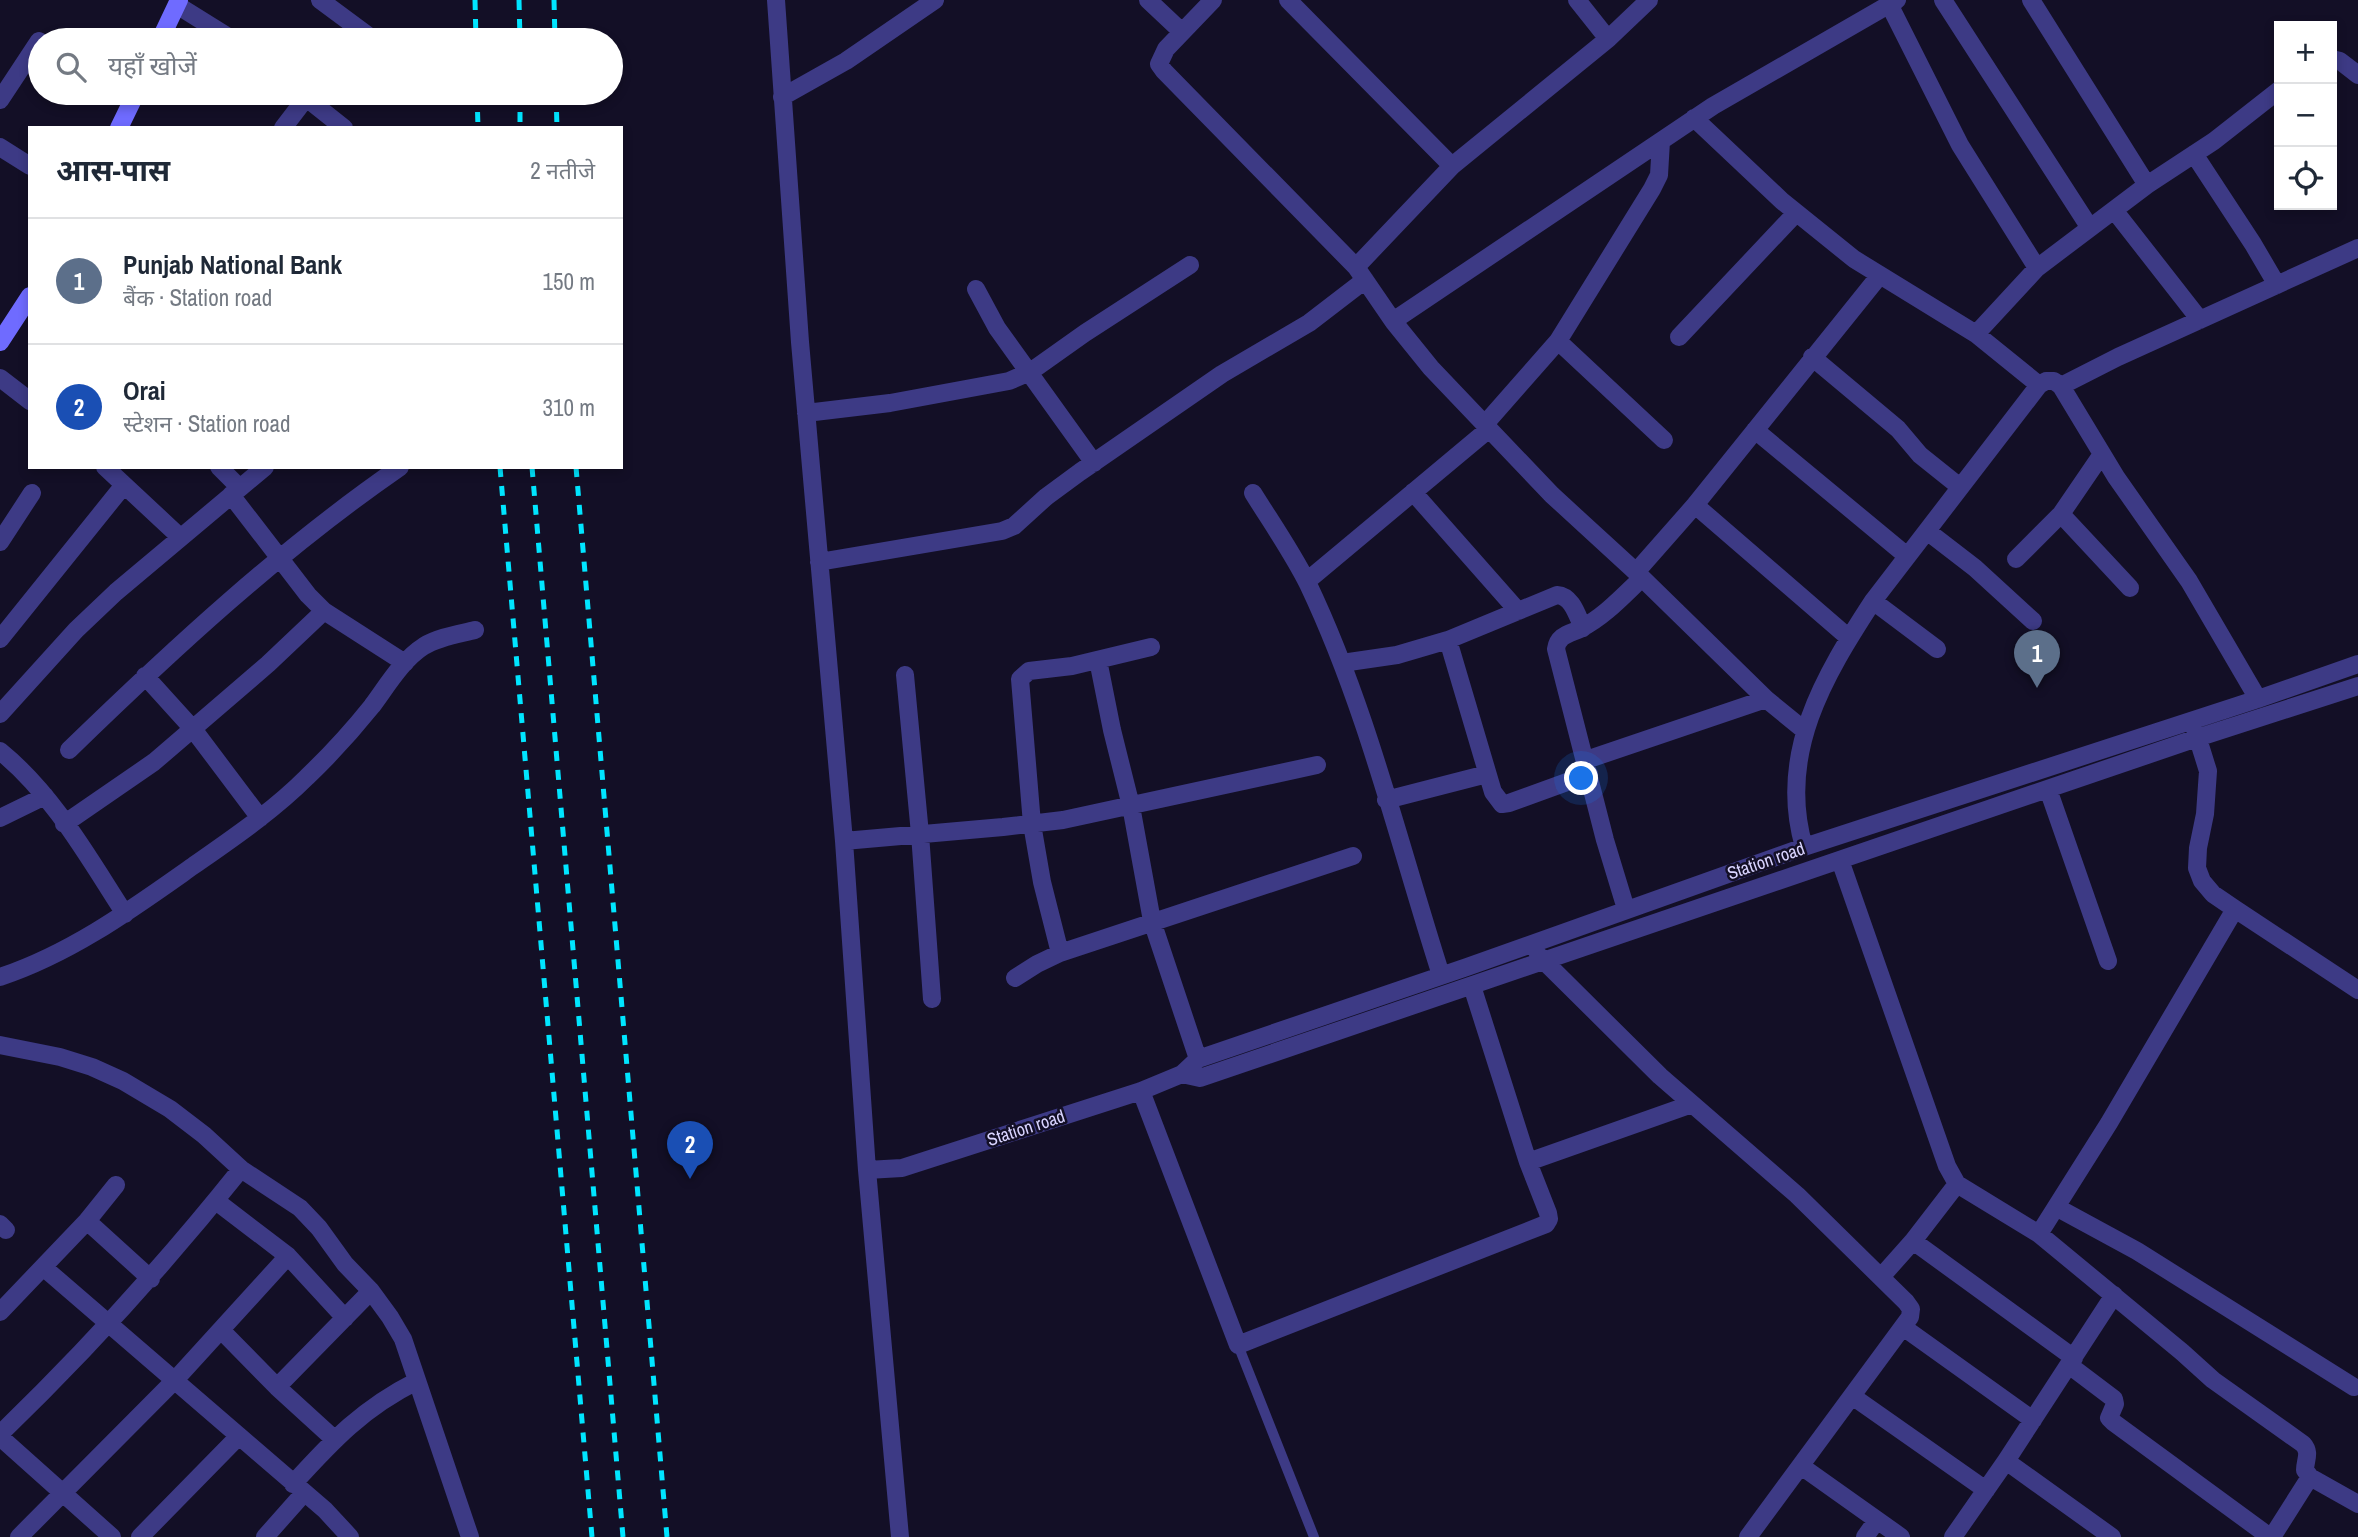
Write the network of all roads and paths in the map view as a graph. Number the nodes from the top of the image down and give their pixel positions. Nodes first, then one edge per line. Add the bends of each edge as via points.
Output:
1 (320, 0) edge
2 (776, 0) edge
3 (935, 0) edge
4 (1148, 0) edge
5 (1213, 0) edge
6 (1288, 0) edge
7 (1577, 0) edge
8 (1649, 0) edge
9 (1943, 0) edge
10 (2031, 0) edge
11 (178, 2) edge
12 (1893, 2) edge
13 (166, 28) edge
14 (216, 28) edge
15 (358, 28) edge
16 (1182, 32) junction
17 (1608, 39) junction
18 (28, 58) edge
19 (2337, 60) edge
20 (2358, 75) edge
21 (2274, 94) edge
22 (782, 97) junction
23 (0, 100) edge
24 (130, 105) edge
25 (297, 105) edge
26 (315, 105) edge
27 (1695, 118) junction
28 (120, 126) edge
29 (284, 126) edge
30 (342, 126) edge
31 (1661, 141) junction
32 (0, 147) edge
33 (2194, 154) junction
34 (28, 165) edge
35 (1451, 166) junction
36 (2147, 185) junction
37 (2114, 209) junction
38 (1796, 213) junction
39 (2090, 228) junction
40 (2358, 248) edge
41 (1190, 265) dead end
42 (2037, 268) junction
43 (1360, 274) junction
44 (1880, 275) junction
45 (2277, 285) junction
46 (976, 289) dead end
47 (28, 300) edge
48 (2200, 320) junction
49 (1393, 321) junction
50 (1976, 334) junction
51 (1679, 337) dead end
52 (1558, 341) junction
53 (0, 342) edge
54 (1812, 357) junction
55 (1031, 372) junction
56 (0, 378) edge
57 (2039, 385) junction
58 (2061, 386) junction
59 (28, 399) edge
60 (806, 413) junction
61 (1487, 427) junction
62 (1755, 430) junction
63 (1664, 440) dead end
64 (2102, 454) junction
65 (1094, 463) junction
66 (107, 469) edge
67 (220, 469) edge
68 (262, 469) edge
69 (397, 469) edge
70 (124, 485) junction
71 (1960, 487) junction
72 (235, 491) junction
73 (1413, 492) junction
74 (32, 493) dead end
75 (1253, 493) dead end
76 (1695, 505) junction
77 (2061, 514) junction
78 (1927, 531) junction
79 (180, 537) junction
80 (0, 542) edge
81 (1907, 556) junction
82 (280, 559) junction
83 (2016, 559) dead end
84 (820, 562) junction
85 (1639, 575) junction
86 (1307, 581) junction
87 (2130, 588) dead end
88 (1874, 601) junction
89 (324, 611) junction
90 (1518, 611) junction
91 (2033, 621) dead end
92 (1583, 628) junction
93 (475, 630) dead end
94 (1849, 638) junction
95 (0, 639) edge
96 (1448, 640) junction
97 (1151, 648) dead end
98 (1937, 649) dead end
99 (1098, 660) junction
100 (405, 663) junction
101 (1342, 663) junction
102 (2358, 664) edge
103 (905, 675) dead end
104 (145, 676) junction
105 (2356, 692) edge
106 (1766, 699) junction
107 (2258, 699) junction
108 (0, 714) edge
109 (2192, 720) junction
110 (193, 729) junction
111 (1804, 730) junction
112 (2197, 738) junction
113 (69, 750) dead end
114 (0, 751) edge
115 (1317, 765) dead end
116 (1587, 767) junction
117 (1487, 774) junction
118 (2048, 789) junction
119 (45, 796) junction
120 (1386, 800) junction
121 (1131, 806) junction
122 (0, 818) edge
123 (260, 818) junction
124 (64, 824) junction
125 (1032, 824) junction
126 (920, 834) junction
127 (844, 841) junction
128 (1804, 847) junction
129 (1353, 856) dead end
130 (1840, 860) junction
131 (1626, 909) junction
132 (2235, 909) junction
133 (125, 914) junction
134 (1152, 921) junction
135 (1528, 946) junction
136 (1060, 953) junction
137 (2108, 961) dead end
138 (1545, 962) junction
139 (1441, 975) junction
140 (0, 976) edge
141 (1015, 978) dead end
142 (1472, 986) junction
143 (2358, 990) edge
144 (932, 999) dead end
145 (0, 1045) edge
146 (1198, 1059) junction
147 (1182, 1074) junction
148 (1141, 1091) junction
149 (1692, 1104) junction
150 (1528, 1161) junction
151 (241, 1169) junction
152 (867, 1170) junction
153 (1957, 1184) junction
154 (116, 1185) dead end
155 (216, 1200) junction
156 (2056, 1207) junction
157 (87, 1221) junction
158 (2039, 1234) junction
159 (1913, 1241) junction
160 (288, 1256) junction
161 (43, 1267) junction
162 (1881, 1278) junction
163 (151, 1279) junction
164 (371, 1291) junction
165 (2114, 1295) junction
166 (0, 1312) edge
167 (345, 1318) junction
168 (110, 1324) junction
169 (1903, 1326) junction
170 (221, 1330) junction
171 (1238, 1345) junction
172 (2071, 1361) junction
173 (175, 1380) junction
174 (416, 1381) junction
175 (277, 1387) junction
176 (2354, 1387) dead end
177 (1852, 1396) junction
178 (2033, 1420) junction
179 (0, 1436) edge
180 (239, 1436) junction
181 (334, 1438) junction
182 (2006, 1461) junction
183 (1801, 1466) junction
184 (2310, 1477) junction
185 (299, 1489) junction
186 (1986, 1490) junction
187 (62, 1492) junction
188 (2358, 1504) edge
189 (1877, 1520) junction
190 (19, 1537) edge
191 (112, 1537) edge
192 (140, 1537) edge
193 (265, 1537) edge
194 (350, 1537) edge
195 (470, 1537) edge
196 (900, 1537) edge
197 (1314, 1537) edge
198 (1748, 1537) edge
199 (1866, 1537) edge
200 (1901, 1537) edge
201 (1953, 1537) edge
202 (2112, 1537) edge
203 (2271, 1537) edge

1 - 15 street
2 - 22 street
3 - 22 street via 846,61
4 - 16 street
5 - 16 street
6 - 35 street
7 - 17 street
8 - 17 street
9 - 39 street
10 - 36 street
11 - 13 street
11 - 14 street
12 - 27 street
12 - 42 street via 1960,145
16 - 43 street via 1161,57 1164,71
17 - 35 street
18 - 23 street
19 - 20 street
21 - 33 street
22 - 60 street
24 - 28 street
25 - 29 street
26 - 30 street
27 - 31 street
27 - 38 street
31 - 49 street
31 - 52 street via 1659,174 1652,189
32 - 34 street
33 - 36 street
33 - 45 street
35 - 43 street
36 - 37 street
37 - 39 street
37 - 48 street
38 - 44 street
38 - 51 street
39 - 42 street
40 - 45 street
41 - 55 street
42 - 50 street
43 - 49 street
43 - 65 street via 1309,323 1222,374
44 - 50 street
44 - 54 street
45 - 48 street
46 - 55 street via 997,328
47 - 53 street
48 - 58 street
49 - 61 street
50 - 57 street
52 - 61 street
52 - 63 street
54 - 62 street
54 - 71 street
55 - 60 street via 987,387
55 - 65 street
56 - 59 street
57 - 58 street via 2054,381
57 - 71 street
58 - 64 street
60 - 84 street
61 - 73 street
61 - 85 street
62 - 76 street
62 - 81 street
64 - 77 street
64 - 107 street via 2189,581
65 - 84 street via 1002,531
66 - 70 street
67 - 72 street
68 - 72 street
69 - 82 street
70 - 79 street
70 - 95 street
71 - 78 street
72 - 79 street
72 - 82 street
73 - 86 street
73 - 90 street
74 - 80 street
75 - 86 street
76 - 85 street
76 - 94 street
77 - 83 street
77 - 87 street
78 - 81 street
78 - 91 street
79 - 108 street via 76,630
81 - 88 street
82 - 89 street
82 - 104 street
84 - 127 street
85 - 92 street
85 - 106 street
86 - 101 street
88 - 94 street
88 - 98 street
89 - 100 street
89 - 110 street
90 - 92 street via 1563,595
90 - 96 street
92 - 116 street via 1561,637 1556,649
93 - 100 street via 424,646
94 - 111 street
96 - 101 street
96 - 117 street
97 - 99 street
99 - 121 street
99 - 125 street via 1029,671 1020,679
100 - 123 street via 339,744
101 - 120 street
102 - 107 street, Station road
103 - 126 street
104 - 110 street
104 - 113 street
105 - 112 street, Station road
106 - 111 street
106 - 116 street
107 - 109 street, Station road
109 - 112 street
109 - 128 street, Station road
110 - 123 street
110 - 124 street
111 - 128 street via 1796,782 1797,822
112 - 118 street, Station road
112 - 132 street via 2208,771 2197,868 2213,894
114 - 119 street
115 - 121 street
116 - 117 street via 1502,804
116 - 131 street
117 - 120 street
118 - 130 street, Station road
118 - 137 street
119 - 122 street
119 - 124 street
120 - 139 street
121 - 125 street
121 - 134 street
123 - 133 street
124 - 133 street
125 - 126 street
125 - 136 street
126 - 127 street
126 - 144 street
127 - 152 street
128 - 131 street, Station road
129 - 134 street
130 - 138 street, Station road
130 - 153 street
131 - 135 street, Station road
132 - 143 street
132 - 156 street
133 - 140 street via 30,967
134 - 136 street
134 - 146 street
135 - 138 street
135 - 139 street, Station road
136 - 141 street
138 - 142 street, Station road
138 - 149 street
139 - 146 street, Station road
142 - 147 street, Station road via 1200,1078
142 - 150 street
145 - 151 street via 60,1057 123,1081 170,1109
146 - 147 street, Station road
147 - 148 street, Station road
148 - 152 street, Station road via 902,1168
148 - 171 street
149 - 150 street
149 - 162 street via 1797,1195
150 - 171 street via 1548,1213 1546,1224
151 - 155 street
151 - 164 street via 300,1208
152 - 196 street
153 - 158 street
153 - 159 street
154 - 157 street
155 - 160 street
155 - 163 street
156 - 158 street
156 - 176 street via 2149,1258
157 - 161 street
157 - 163 street
158 - 165 street
159 - 162 street
159 - 172 street
160 - 167 street
160 - 170 street
161 - 166 street
161 - 168 street
162 - 169 street via 1911,1309
163 - 168 street
164 - 167 street
164 - 174 street via 403,1339
165 - 172 street
165 - 184 street via 2213,1380 2303,1444 2308,1456 2305,1471
167 - 175 street
168 - 173 street
168 - 179 street
169 - 177 street
169 - 178 street
170 - 173 street
170 - 175 street
171 - 197 lane
172 - 178 street
172 - 203 street via 2114,1399 2109,1418 2113,1422
173 - 180 street
173 - 187 street
174 - 181 street via 378,1402
174 - 195 street
175 - 181 street
177 - 183 street
177 - 186 street
178 - 182 street
179 - 187 street
180 - 185 street
180 - 192 street
181 - 185 street
182 - 186 street
182 - 202 street
183 - 189 street
183 - 198 street
184 - 188 street
184 - 203 street
185 - 193 street
185 - 194 street
186 - 201 street
187 - 190 street
187 - 191 street
189 - 199 street
189 - 200 street

